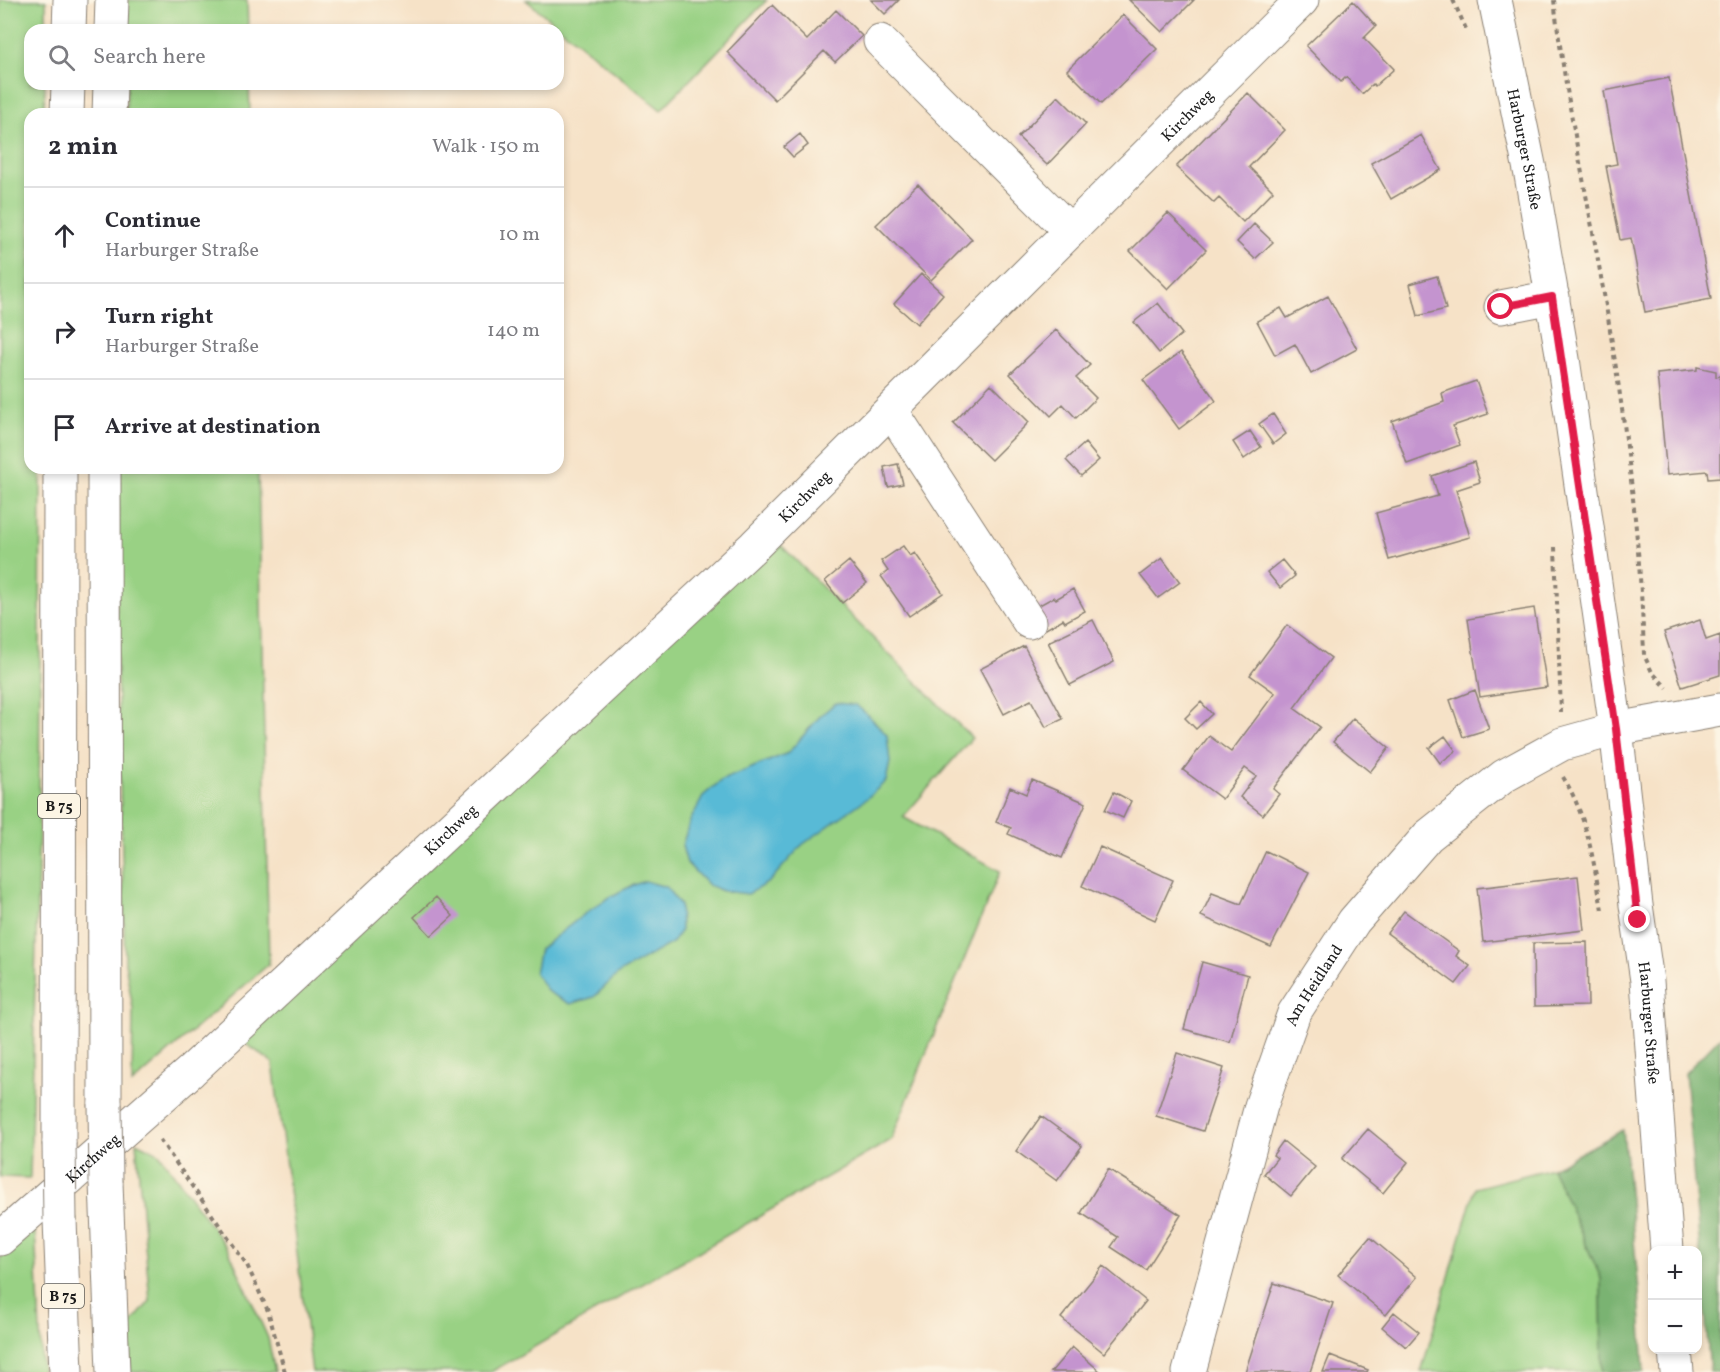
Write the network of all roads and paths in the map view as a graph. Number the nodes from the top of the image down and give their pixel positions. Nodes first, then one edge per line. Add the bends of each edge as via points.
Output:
1 (70, 0) edge
2 (112, 0) edge
3 (1302, 0) edge
4 (1453, 0) edge
5 (1495, 0) edge
6 (1554, 0) edge
7 (69, 24) edge
8 (111, 24) edge
9 (880, 41) dead end
10 (1469, 41) dead end
11 (68, 90) edge
12 (110, 90) edge
13 (67, 108) edge
14 (110, 108) edge
15 (1070, 231) junction
16 (1552, 297) junction
17 (1501, 307) dead end
18 (891, 410) junction
19 (60, 474) edge
20 (104, 474) edge
21 (1555, 541) dead end
22 (1029, 622) dead end
23 (1708, 712) edge
24 (1616, 729) junction
25 (1562, 744) junction
26 (1603, 912) dead end
27 (142, 1113) junction
28 (0, 1239) edge
29 (1667, 1246) edge
30 (1675, 1354) edge
31 (66, 1372) edge
32 (113, 1372) edge
33 (285, 1372) edge
34 (1189, 1372) edge
35 (1677, 1372) edge

1 - 7 main road
2 - 8 main road
3 - 15 main road, Kirchweg
4 - 10 path
5 - 16 main road, Harburger Straße via 1532,175
6 - 23 path via 1626,432 1644,655 1652,672 1669,690 1694,696
9 - 15 main road
11 - 13 main road
12 - 14 main road
15 - 18 main road, Kirchweg
16 - 17 main road
16 - 24 main road, Harburger Straße
18 - 22 main road
18 - 27 main road, Kirchweg via 753,546
19 - 31 main road, B 75, bridge via 59,1143
20 - 32 main road, B 75, bridge via 105,1104
21 - 25 path
23 - 24 main road, Am Heidland
24 - 25 main road, Am Heidland
24 - 29 main road, Harburger Straße via 1647,981
25 - 26 path via 1561,773 1588,834
25 - 34 main road, Am Heidland via 1504,776 1428,836 1354,921 1294,1013 1261,1106
27 - 28 main road, Kirchweg
27 - 33 path via 247,1265 268,1311
30 - 35 main road

